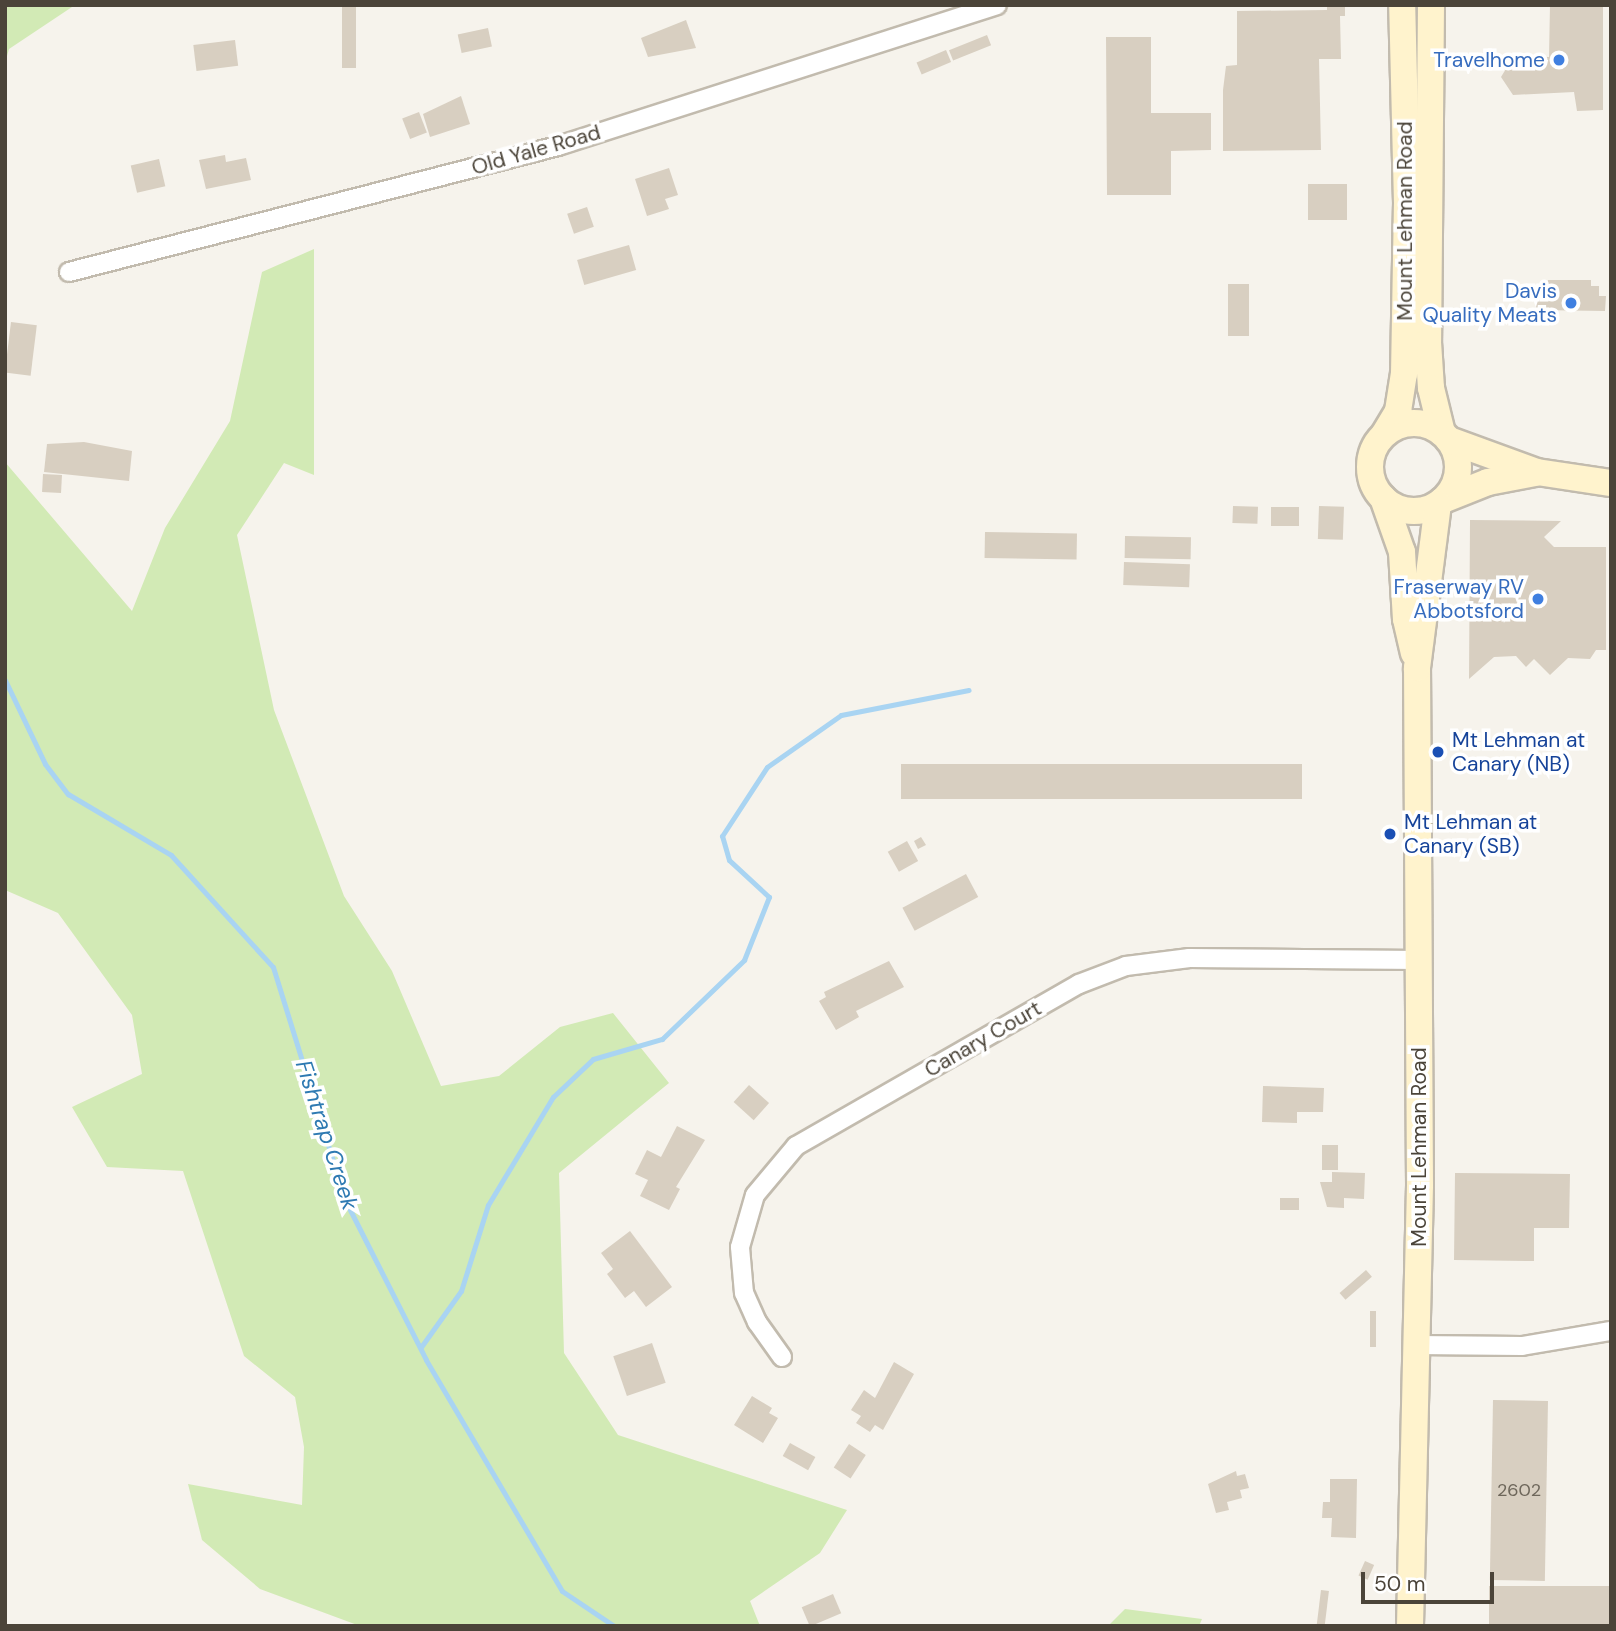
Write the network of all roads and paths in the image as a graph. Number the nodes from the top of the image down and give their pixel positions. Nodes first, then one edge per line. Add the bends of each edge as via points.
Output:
1 (997, 5) edge
2 (1402, 5) edge
3 (1431, 5) edge
4 (69, 272) dead end
5 (1385, 433) junction
6 (1446, 436) junction
7 (1537, 472) junction
8 (1611, 483) edge
9 (1383, 498) junction
10 (1440, 502) junction
11 (1418, 668) junction
12 (1420, 960) junction
13 (1611, 1331) edge
14 (1416, 1345) junction
15 (782, 1357) dead end
16 (1410, 1626) edge

1 - 4 street, Old Yale Road via 558,146
2 - 5 main road, Mount Lehman Road via 1407,203 1404,374 1398,411
3 - 6 main road, Mount Lehman Road via 1428,352
5 - 6 main road via 1412,423
5 - 9 main road via 1373,451 1370,471
6 - 7 main road
6 - 10 main road via 1459,467 1456,481
7 - 8 main road
7 - 10 main road via 1488,482
9 - 10 main road via 1409,510
9 - 11 main road, Mount Lehman Road via 1402,552 1406,619
10 - 11 main road, Mount Lehman Road
11 - 12 main road, Mount Lehman Road
12 - 14 main road, Mount Lehman Road
12 - 15 street, Canary Court via 1189,958 1126,966 1079,984 796,1146 755,1195 740,1247 744,1293 757,1322
13 - 14 street via 1522,1346
14 - 16 main road, Mount Lehman Road

